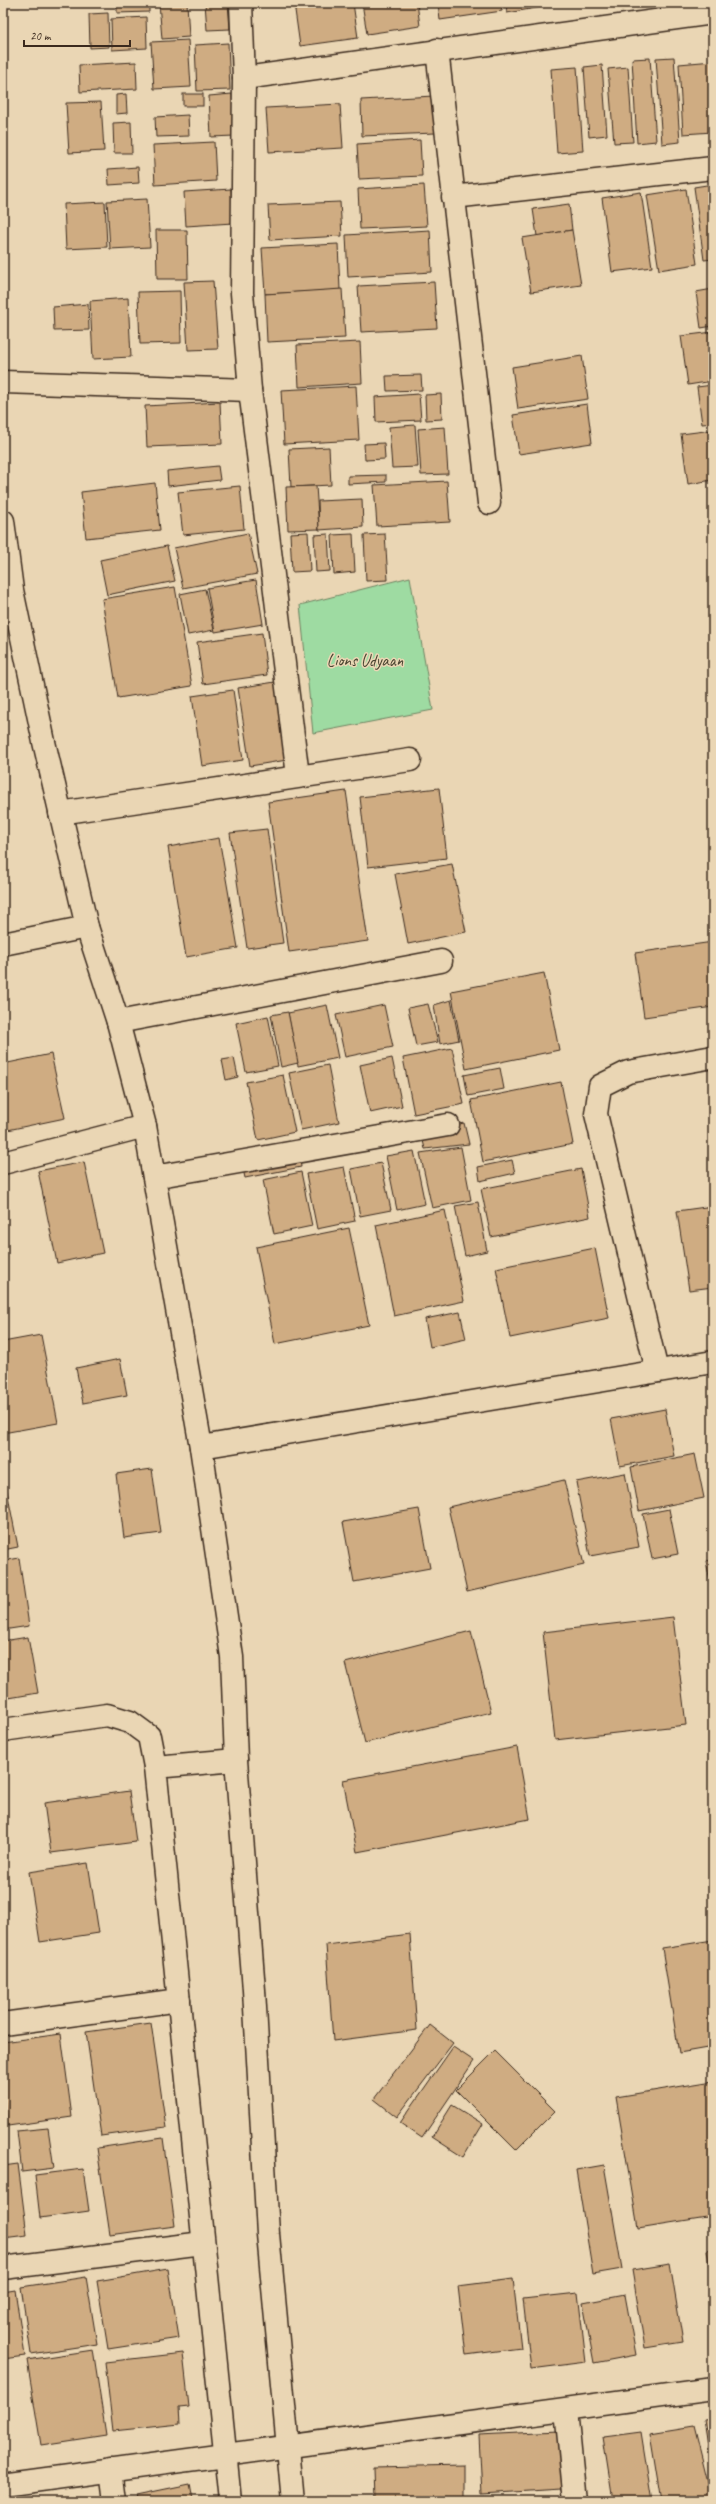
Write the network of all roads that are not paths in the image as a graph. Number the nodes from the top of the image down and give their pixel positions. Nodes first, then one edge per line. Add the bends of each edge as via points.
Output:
1 (240, 3) edge
2 (713, 13) edge
3 (437, 50) junction
4 (244, 78) junction
5 (713, 168) edge
6 (453, 197) junction
7 (3, 382) edge
8 (250, 390) junction
9 (489, 503) dead end
10 (3, 521) edge
11 (410, 760) dead end
12 (298, 776) junction
13 (60, 812) junction
14 (87, 927) junction
15 (3, 944) edge
16 (440, 961) dead end
17 (118, 1022) junction
18 (713, 1057) edge
19 (448, 1125) dead end
20 (145, 1126) junction
21 (3, 1163) edge
22 (154, 1177) junction
23 (713, 1362) edge
24 (657, 1371) junction
25 (201, 1447) junction
26 (3, 1730) edge
27 (236, 1760) junction
28 (155, 1767) junction
29 (179, 2000) junction
30 (3, 2024) edge
31 (204, 2243) junction
32 (3, 2268) edge
33 (713, 2389) edge
34 (566, 2410) junction
35 (288, 2446) junction
36 (225, 2455) junction
37 (110, 2470) junction
38 (3, 2485) edge
39 (114, 2501) edge
40 (230, 2501) edge
41 (293, 2501) edge
42 (575, 2501) edge

1 - 4 street
2 - 3 street
3 - 4 street
3 - 6 street
4 - 8 street via 242,293
5 - 6 street
6 - 9 street
7 - 8 street
8 - 12 street
10 - 13 street via 12,590
11 - 12 street
12 - 13 street
13 - 14 street
14 - 15 street
14 - 17 street
16 - 17 street
17 - 20 street
18 - 24 street via 628,1072 600,1086 596,1114
19 - 22 street
20 - 21 street
20 - 22 street
22 - 25 street
23 - 24 street
24 - 25 street
25 - 27 street via 232,1657
26 - 28 street via 107,1715 130,1722 149,1736
27 - 28 street
27 - 35 street via 254,1990 268,2234
28 - 29 street
29 - 30 street
29 - 31 street
31 - 32 street
31 - 36 street
33 - 34 street
34 - 35 street
34 - 42 street
35 - 36 street
35 - 41 street
36 - 37 street
36 - 40 street
37 - 38 street
37 - 39 street

